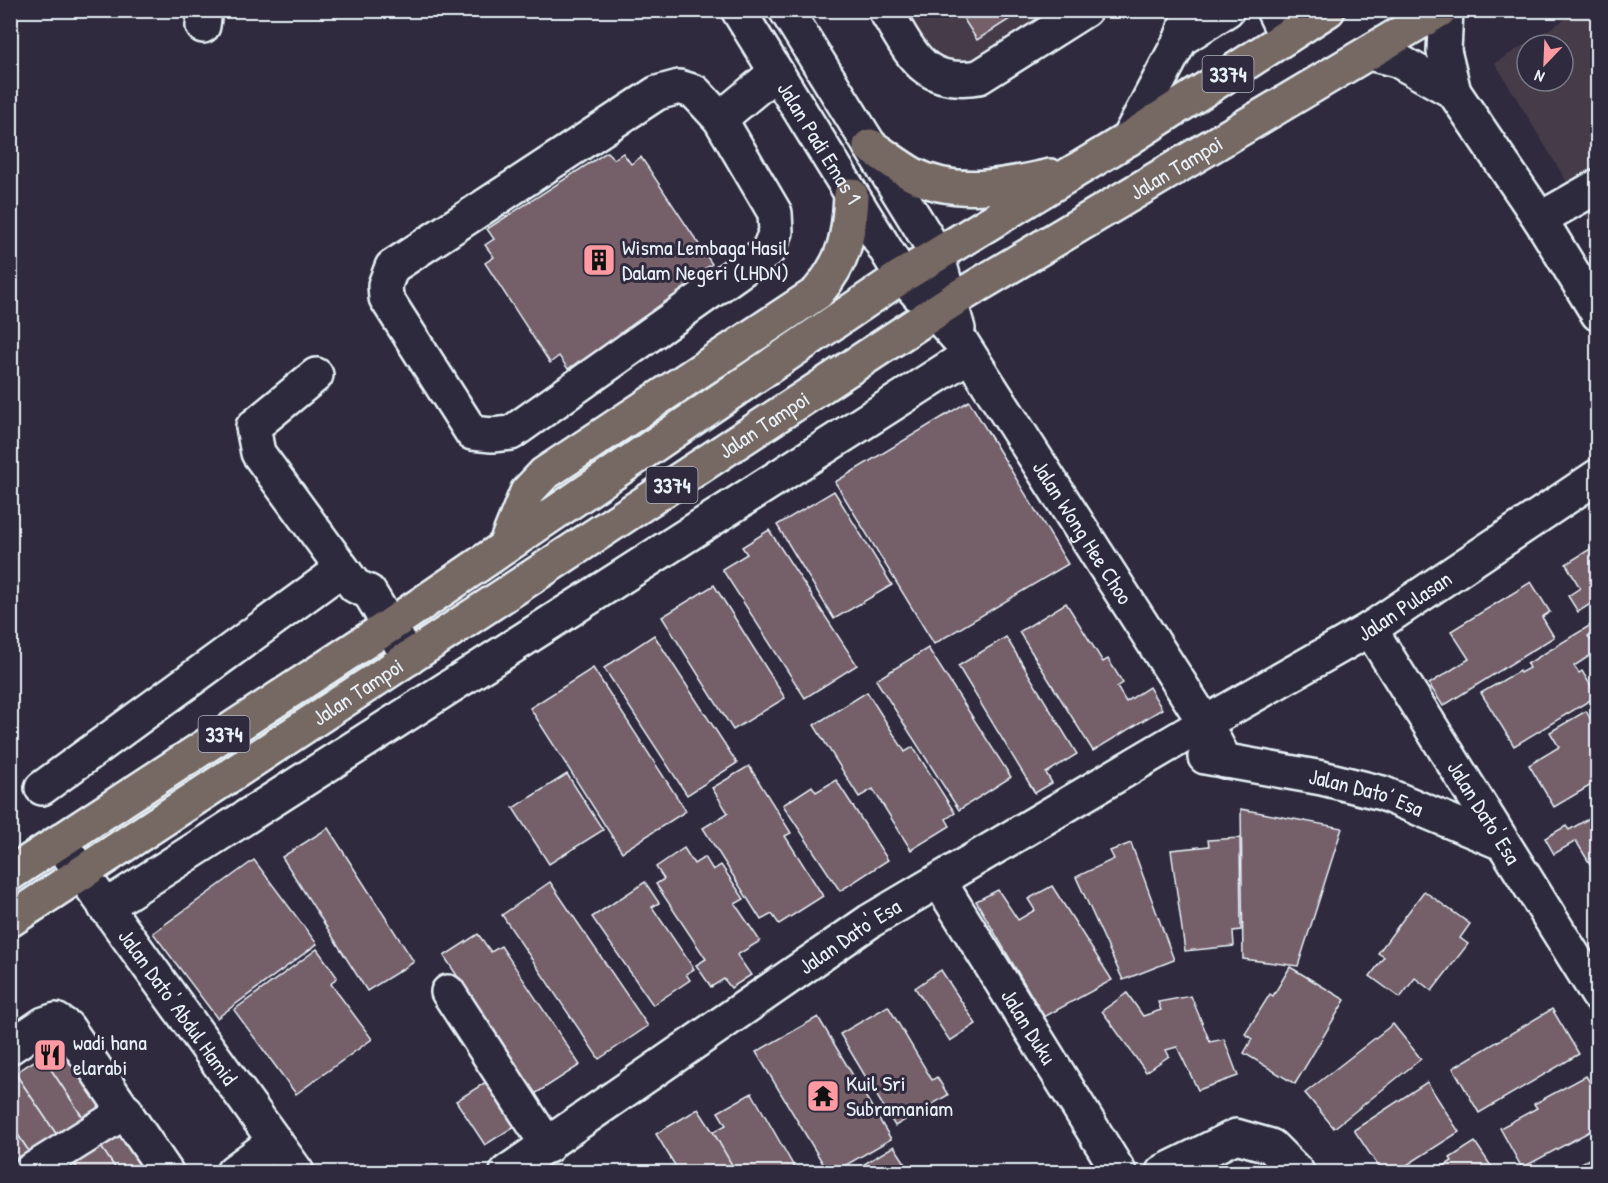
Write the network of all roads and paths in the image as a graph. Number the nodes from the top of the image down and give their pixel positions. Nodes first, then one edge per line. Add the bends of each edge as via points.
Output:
1 (738, 10) edge
2 (786, 10) edge
3 (885, 10) edge
4 (1085, 10) edge
5 (1227, 10) edge
6 (1328, 10) edge
7 (1440, 10) edge
8 (1446, 10) edge
9 (1279, 24) edge
10 (1186, 25) edge
11 (1369, 52) junction
12 (776, 72) junction
13 (1454, 92) junction
14 (720, 119) junction
15 (1128, 139) junction
16 (870, 146) junction
17 (1075, 171) junction
18 (1598, 186) edge
19 (851, 195) junction
20 (1540, 219) junction
21 (937, 254) junction
22 (902, 276) junction
23 (942, 308) junction
24 (1598, 314) edge
25 (965, 349) junction
26 (316, 375) dead end
27 (1598, 476) edge
28 (505, 546) junction
29 (342, 569) junction
30 (389, 626) junction
31 (1370, 629) junction
32 (409, 658) junction
33 (1205, 723) junction
34 (1144, 759) junction
35 (1225, 761) junction
36 (42, 788) dead end
37 (60, 843) junction
38 (1502, 843) junction
39 (10, 874) edge
40 (82, 874) junction
41 (939, 881) junction
42 (105, 907) junction
43 (10, 920) edge
44 (448, 992) dead end
45 (1598, 995) edge
46 (10, 1047) edge
47 (126, 1111) junction
48 (274, 1141) junction
49 (548, 1146) junction
50 (29, 1173) edge
51 (166, 1173) edge
52 (233, 1173) edge
53 (297, 1173) edge
54 (507, 1173) edge
55 (1119, 1173) edge
56 (1163, 1173) edge
57 (1297, 1173) edge

1 - 12 street, Jalan Padi Emas 1
2 - 16 street, Jalan Padi Emas 1
3 - 4 street via 918,63 940,78 961,80 979,77
5 - 10 street
6 - 9 main road, Jalan Tampoi / 3374
7 - 11 main road, Jalan Tampoi / 3374
8 - 13 street via 1444,51
9 - 15 main road, Jalan Tampoi / 3374
10 - 15 street
11 - 13 street via 1397,60
11 - 23 main road, Jalan Tampoi / 3374
12 - 14 street
12 - 19 street, Jalan Padi Emas 1
13 - 20 street
14 - 14 street via 775,213 776,232 768,252 511,433 472,433 386,298 385,285 392,267 657,93 679,87 695,92
15 - 17 main road, Jalan Tampoi / 3374
16 - 17 main road via 914,175 947,185 1011,185
16 - 21 street, Jalan Padi Emas 1
17 - 21 main road, Jalan Tampoi / 3374
18 - 20 street
19 - 22 street, Jalan Padi Emas 1
19 - 28 main road via 849,234 842,256 817,293 544,474 527,492
20 - 24 street
21 - 22 main road, Jalan Tampoi / 3374
21 - 23 street, Jalan Padi Emas 1
22 - 23 street, Jalan Padi Emas 1
22 - 28 main road, Jalan Tampoi / 3374
23 - 25 street, Jalan Wong Hee Choo
23 - 32 main road, Jalan Tampoi / 3374
25 - 33 street, Jalan Wong Hee Choo
25 - 42 street
26 - 29 street via 253,426 258,453
27 - 31 street, Jalan Pulasan
28 - 30 main road, Jalan Tampoi / 3374
29 - 30 street via 355,586 369,592
29 - 36 street
30 - 32 street
30 - 37 main road, Jalan Tampoi / 3374
31 - 33 street, Jalan Pulasan
31 - 38 street, Jalan Dato' Esa
32 - 40 main road, Jalan Tampoi / 3374
33 - 34 street, Jalan Dato' Esa
33 - 35 street
34 - 35 street, Jalan Dato’ Esa via 1186,754
34 - 41 street, Jalan Dato' Esa
35 - 38 street, Jalan Dato’ Esa via 1382,793
37 - 39 main road, Jalan Tampoi / 3374
37 - 40 street, Jalan Dato' Abdul Hamid
38 - 45 street, Jalan Dato' Esa
40 - 42 street, Jalan Dato' Abdul Hamid
40 - 43 main road, Jalan Tampoi / 3374
41 - 49 street, Jalan Dato' Esa via 870,921
41 - 55 street, Jalan Duku
42 - 48 street, Jalan Dato' Abdul Hamid
44 - 49 street
46 - 47 street via 56,1020 67,1027
47 - 50 street
47 - 51 street
48 - 52 street
48 - 53 street, Jalan Dato' Abdul Hamid
49 - 54 street, Jalan Dato' Esa
56 - 57 street via 1236,1136 1271,1146

